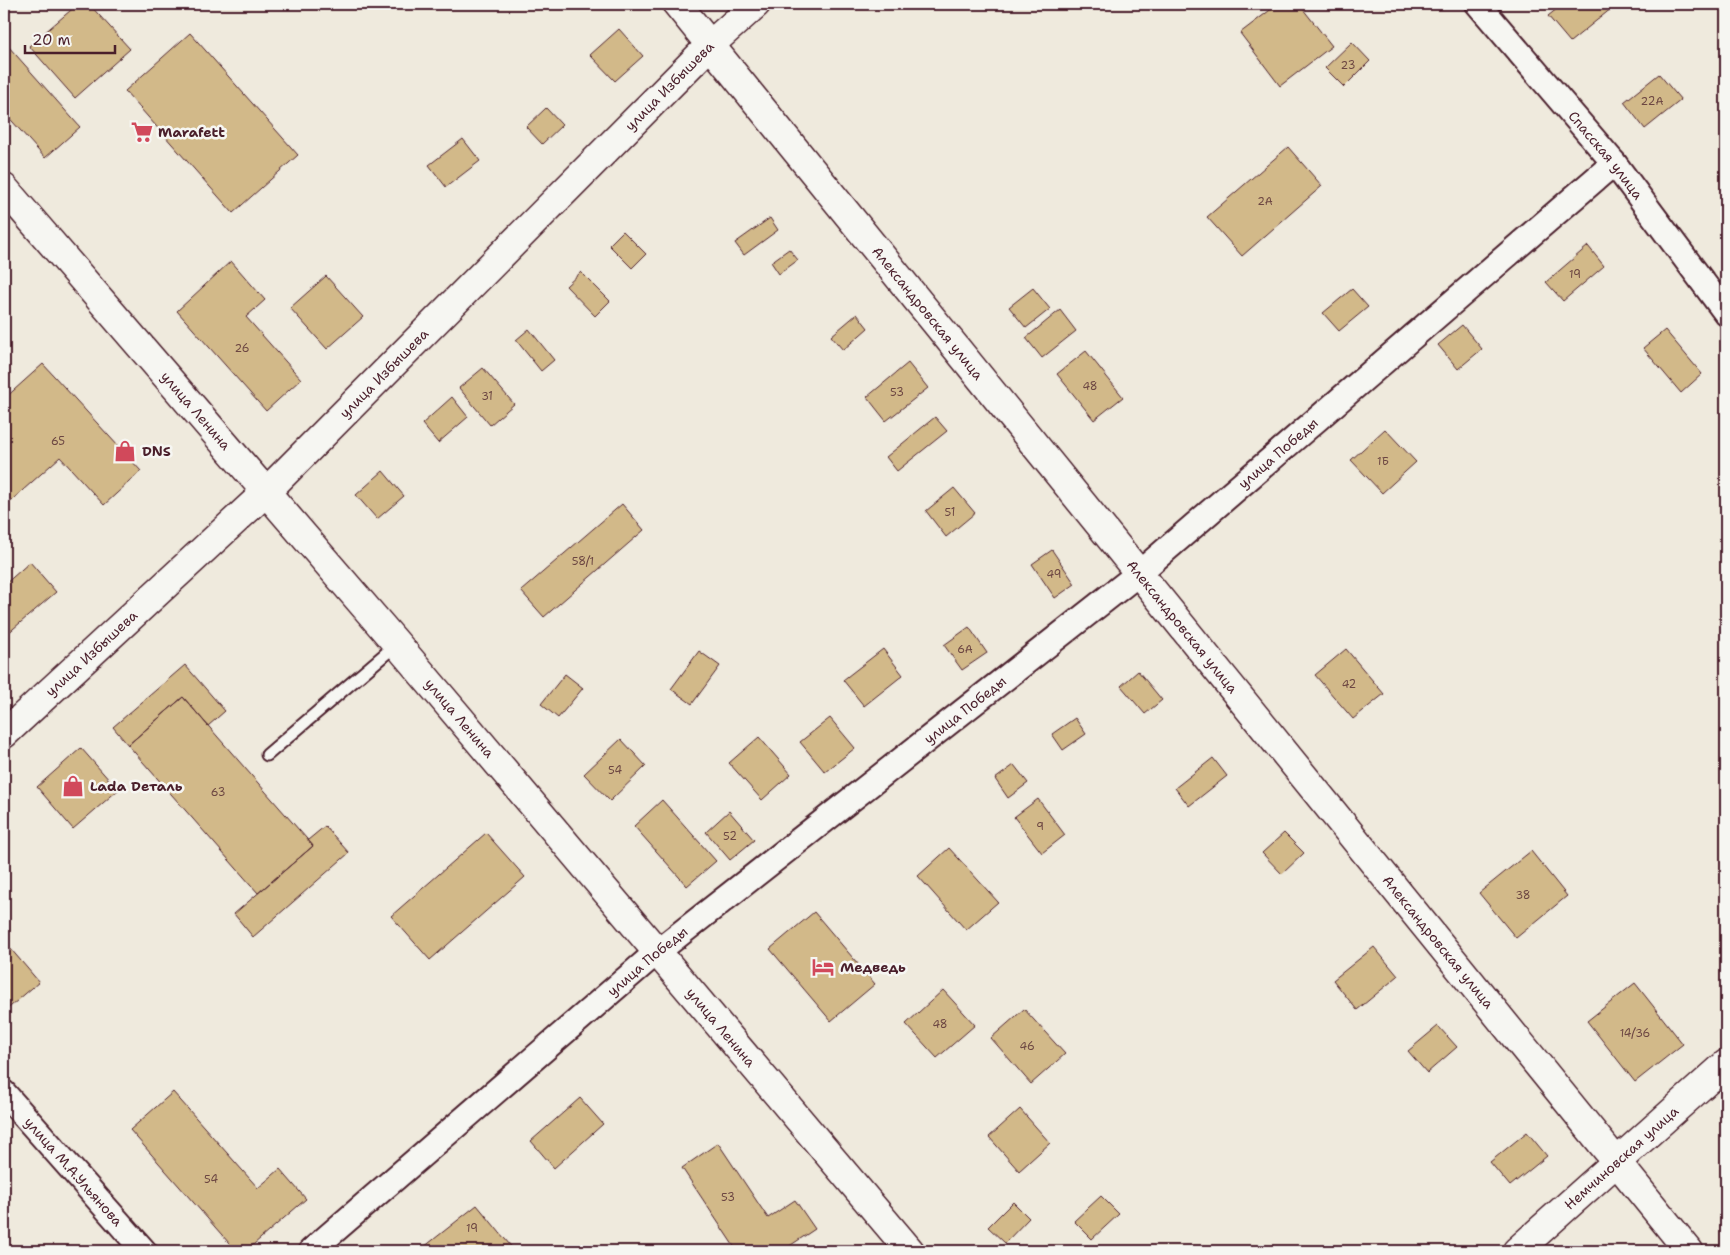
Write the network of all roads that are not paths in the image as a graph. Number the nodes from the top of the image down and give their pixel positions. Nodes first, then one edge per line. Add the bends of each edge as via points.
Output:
1 (677, 4) edge
2 (756, 4) edge
3 (1478, 4) edge
4 (711, 44) junction
5 (1614, 162) junction
6 (4, 188) edge
7 (1726, 312) edge
8 (266, 492) junction
9 (1139, 574) junction
10 (397, 644) junction
11 (4, 734) edge
12 (267, 756) dead end
13 (657, 952) junction
14 (1726, 1064) edge
15 (4, 1093) edge
16 (1618, 1163) junction
17 (144, 1251) edge
18 (311, 1251) edge
19 (910, 1251) edge
20 (1517, 1251) edge
21 (1689, 1251) edge

1 - 4 main road, Александровская улица
2 - 4 main road, улица Избышева
3 - 5 street, Спасская улица
4 - 8 main road, улица Избышева
4 - 9 main road, Александровская улица
5 - 7 street, Спасская улица
5 - 9 street, улица Победы
6 - 8 main road, улица Ленина
8 - 10 main road, улица Ленина
8 - 11 main road, улица Избышева
9 - 13 street, улица Победы
9 - 16 main road, Александровская улица
10 - 12 lane
10 - 13 main road, улица Ленина
13 - 18 street, улица Победы
13 - 19 main road, улица Ленина
14 - 16 main road, Немчиновская улица
15 - 17 street, улица М.А.Ульянова
16 - 20 main road, Немчиновская улица
16 - 21 main road, Александровская улица

